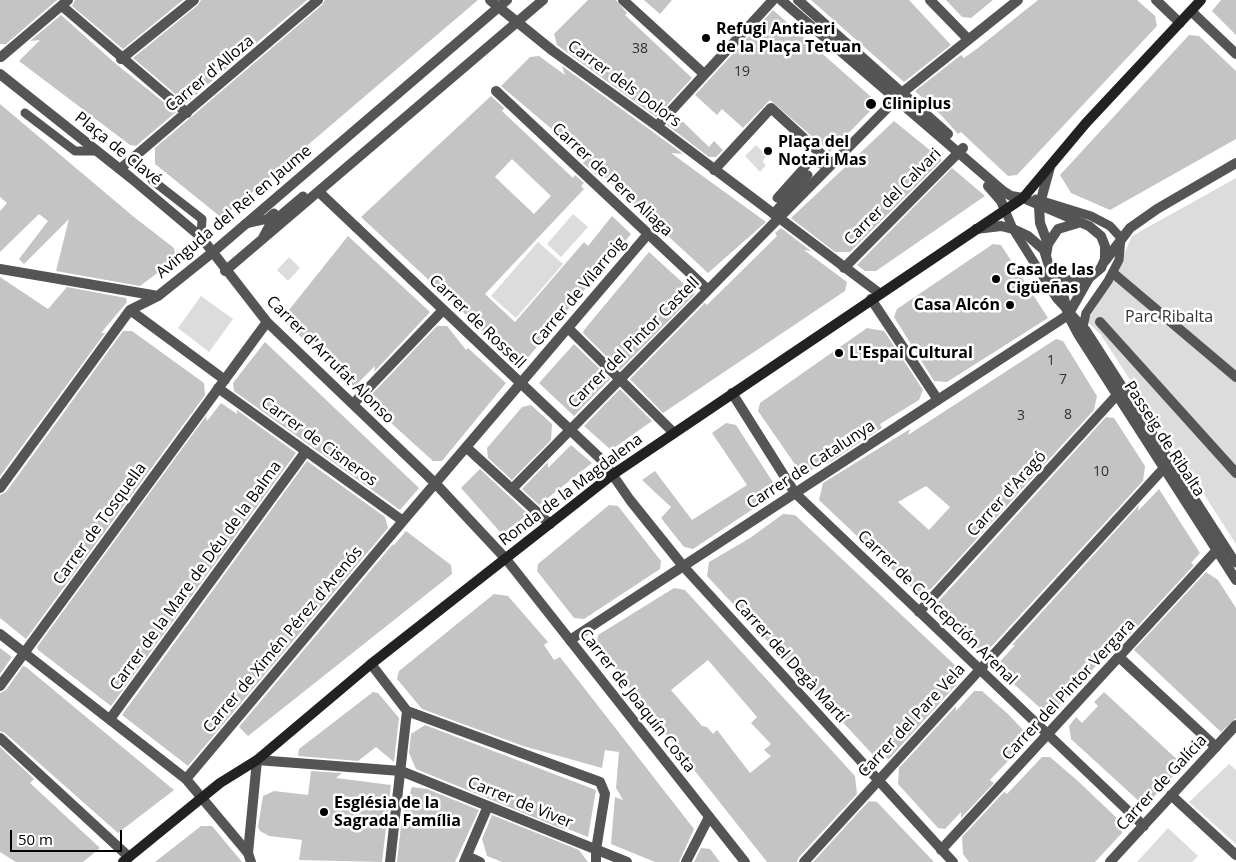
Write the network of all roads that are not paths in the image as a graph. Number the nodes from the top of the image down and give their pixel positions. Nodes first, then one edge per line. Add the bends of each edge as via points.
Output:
1 (194, 0) edge
2 (318, 0) edge
3 (490, 0) edge
4 (507, 0) edge
5 (543, 0) edge
6 (624, 0) edge
7 (773, 0) edge
8 (781, 0) edge
9 (798, 0) edge
10 (930, 0) edge
11 (1018, 0) edge
12 (1156, 0) edge
13 (1201, 0) edge
14 (65, 3) edge
15 (498, 8) junction
16 (1191, 11) junction
17 (518, 21) junction
18 (1180, 23) junction
19 (968, 39) junction
20 (1236, 54) edge
21 (0, 58) edge
22 (121, 59) junction
23 (0, 74) edge
24 (704, 74) junction
25 (496, 91) dead end
26 (897, 97) junction
27 (25, 112) dead end
28 (187, 113) junction
29 (657, 126) junction
30 (96, 151) junction
31 (959, 152) junction
32 (1052, 162) junction
33 (1236, 163) edge
34 (831, 165) junction
35 (120, 169) junction
36 (714, 170) junction
37 (808, 176) dead end
38 (152, 180) dead end
39 (319, 192) junction
40 (777, 198) dead end
41 (1022, 198) junction
42 (1040, 203) junction
43 (1005, 210) junction
44 (776, 216) junction
45 (1081, 223) junction
46 (245, 224) junction
47 (975, 229) junction
48 (1013, 229) junction
49 (648, 234) junction
50 (201, 238) junction
51 (1121, 238) junction
52 (259, 244) junction
53 (1048, 244) junction
54 (213, 252) junction
55 (1048, 260) junction
56 (844, 268) junction
57 (1100, 268) junction
58 (0, 269) edge
59 (225, 271) junction
60 (1113, 273) junction
61 (1089, 278) junction
62 (708, 290) junction
63 (158, 296) junction
64 (875, 296) junction
65 (130, 310) junction
66 (443, 310) junction
67 (1068, 311) junction
68 (267, 322) junction
69 (1100, 322) dead end
70 (1083, 327) junction
71 (568, 328) junction
72 (1236, 377) edge
73 (620, 380) junction
74 (222, 384) junction
75 (520, 384) junction
76 (732, 393) junction
77 (1117, 395) junction
78 (938, 400) junction
79 (353, 404) junction
80 (570, 430) junction
81 (674, 433) junction
82 (466, 447) junction
83 (306, 452) junction
84 (1164, 468) junction
85 (1236, 473) edge
86 (612, 475) junction
87 (435, 483) junction
88 (0, 488) edge
89 (512, 489) junction
90 (795, 493) junction
91 (402, 521) junction
92 (550, 524) junction
93 (1217, 550) junction
94 (506, 558) junction
95 (1236, 563) edge
96 (683, 566) junction
97 (1236, 580) edge
98 (919, 612) junction
99 (0, 634) edge
100 (570, 640) junction
101 (24, 653) junction
102 (1119, 657) junction
103 (371, 664) junction
104 (980, 670) junction
105 (0, 686) edge
106 (408, 710) junction
107 (110, 719) junction
108 (1236, 725) edge
109 (1048, 735) junction
110 (0, 738) edge
111 (1216, 747) junction
112 (257, 760) junction
113 (402, 771) junction
114 (186, 779) junction
115 (878, 781) junction
116 (1171, 795) junction
117 (203, 797) junction
118 (488, 806) junction
119 (709, 817) junction
120 (1144, 826) junction
121 (596, 850) junction
122 (942, 850) junction
123 (1236, 854) edge
124 (249, 858) edge
125 (126, 859) edge
126 (466, 859) edge
127 (390, 862) edge
128 (480, 862) edge
129 (596, 862) edge
130 (626, 862) edge
131 (686, 862) edge
132 (745, 862) edge
133 (804, 862) edge
134 (953, 862) edge
135 (1110, 862) edge

1 - 22 street
2 - 28 street, Carrer d'Alloza
3 - 15 street
4 - 15 street, Avinguda del Rei en Jaume
5 - 17 street
6 - 24 street
7 - 24 street
7 - 26 street
8 - 26 street
9 - 26 street
10 - 19 street
11 - 19 street, Carrer del Pintor Castell
12 - 18 street
13 - 16 main road, Ronda de la Magdalena
14 - 21 street
14 - 22 street
15 - 17 street
15 - 46 street, Avinguda del Rei en Jaume
16 - 18 main road, Ronda de la Magdalena
16 - 20 street
17 - 29 street, Carrer dels Dolors via 553,51
17 - 39 street
18 - 32 main road, Ronda de la Magdalena
19 - 26 street, Carrer del Pintor Castell
22 - 28 street
23 - 30 street, Plaça de Clavé
24 - 29 street
25 - 49 street, Carrer de Pere Aliaga
26 - 31 street
26 - 34 street, Carrer del Pintor Castell
27 - 30 lane via 75,151
28 - 35 street, Carrer d'Alloza
29 - 36 street, Carrer dels Dolors
30 - 35 street, Plaça de Clavé
31 - 41 street
31 - 43 street
31 - 56 street, Carrer del Calvari
32 - 41 main road, Ronda de la Magdalena
32 - 42 street
33 - 51 street via 1157,209
34 - 36 street via 771,108
34 - 40 lane via 812,160
34 - 44 street, Carrer del Pintor Castell
35 - 50 street, Plaça de Clavé
36 - 44 street
37 - 44 lane
38 - 50 lane via 202,219
39 - 52 street
39 - 66 street, Carrer de Rossell
41 - 42 street
41 - 43 main road, Ronda de la Magdalena
42 - 45 street
42 - 51 lane via 1092,216 1110,226
42 - 53 street via 1040,223
43 - 47 main road, Ronda de la Magdalena
43 - 48 lane, Passeig de Ribalta
44 - 56 street
44 - 62 street, Carrer del Pintor Castell
45 - 53 street via 1058,229
45 - 57 street via 1101,236 1105,252
46 - 52 lane via 267,220 301,194 270,224
46 - 54 street, Avinguda del Rei en Jaume
47 - 48 street, Ronda de la Magdalena via 1001,226
47 - 64 main road, Ronda de la Magdalena
48 - 55 street via 1041,246
48 - 67 lane, Passeig de Ribalta
49 - 62 street, Carrer de Pere Aliaga
49 - 71 street, Carrer de Vilarroig
50 - 54 street, Plaça de Clavé
51 - 57 street
51 - 60 lane via 1121,252
52 - 59 street
53 - 55 street
54 - 59 street, Carrer d'Arrufat Alonso
54 - 63 street, Avinguda del Rei en Jaume
55 - 61 street via 1055,272 1071,281
55 - 67 street, Passeig de Ribalta
56 - 64 street
57 - 61 street
58 - 63 street
59 - 68 street, Carrer d'Arrufat Alonso
60 - 70 lane via 1086,313
60 - 72 street
61 - 67 street
62 - 73 street, Carrer del Pintor Castell
63 - 65 street, Avinguda del Rei en Jaume
64 - 76 main road, Ronda de la Magdalena
64 - 78 street
65 - 74 street
65 - 88 street
66 - 75 street, Carrer de Rossell
66 - 79 street
67 - 70 lane, Passeig de Ribalta
67 - 77 street, Passeig de Ribalta
67 - 78 street, Carrer de Catalunya
68 - 74 street
68 - 79 street, Carrer d'Arrufat Alonso
69 - 85 street
70 - 95 lane, Passeig de Ribalta
71 - 73 street
71 - 75 street, Carrer de Vilarroig
73 - 80 street, Carrer del Pintor Castell
73 - 81 street
74 - 83 street, Carrer de Cisneros
74 - 101 street, Carrer de Tosquella
75 - 80 street, Carrer de Rossell
75 - 82 street, Carrer de Vilarroig
76 - 81 main road, Ronda de la Magdalena
76 - 90 street, Carrer de Concepción Arenal
77 - 84 street, Passeig de Ribalta
77 - 98 street, Carrer d'Aragó
78 - 90 street, Carrer de Catalunya
79 - 87 street, Carrer d'Arrufat Alonso
80 - 86 street, Carrer de Rossell
80 - 89 street, Carrer del Pintor Castell
81 - 86 main road, Ronda de la Magdalena
82 - 87 street, Carrer de Vilarroig
82 - 89 street
83 - 91 street, Carrer de Cisneros
83 - 107 street, Carrer de la Mare de Déu de la Balma
84 - 93 street, Passeig de Ribalta
84 - 104 street, Carrer del Pare Vela
86 - 92 main road, Ronda de la Magdalena
86 - 96 street, Carrer del Degà Martí
87 - 91 street, Carrer de Ximén Pérez d'Arenós
87 - 94 street, Carrer d'Arrufat Alonso
89 - 92 street
90 - 96 street, Carrer de Catalunya
90 - 98 street, Carrer de Concepción Arenal
91 - 114 street, Carrer de Ximén Pérez d'Arenós
92 - 94 main road, Ronda de la Magdalena
93 - 97 street, Passeig de Ribalta
93 - 102 street, Carrer del Pintor Vergara
94 - 100 street, Carrer de Joaquín Costa
94 - 103 main road, Ronda de la Magdalena
96 - 100 street, Carrer de Catalunya
96 - 115 street, Carrer del Degà Martí
98 - 104 street, Carrer de Concepción Arenal
99 - 101 street
100 - 119 street, Carrer de Joaquín Costa
101 - 105 street, Carrer de Tosquella
101 - 107 street
102 - 109 street, Carrer del Pintor Vergara
102 - 111 street
103 - 106 street
103 - 112 main road, Ronda de la Magdalena
104 - 109 street, Carrer de Concepción Arenal
104 - 115 street, Carrer del Pare Vela
106 - 113 street
106 - 121 street via 600,782 606,794
107 - 114 street
108 - 111 street, Carrer de Galícia
109 - 120 street, Carrer de Concepción Arenal
109 - 122 street, Carrer del Pintor Vergara
110 - 125 street
111 - 116 street, Carrer de Galícia
112 - 113 street, Carrer de Viver
112 - 117 main road, Ronda de la Magdalena
112 - 124 street
113 - 118 street, Carrer de Viver
113 - 127 street
114 - 117 street
115 - 122 street, Carrer del Degà Martí
115 - 133 street, Carrer del Pare Vela
116 - 120 street, Carrer de Galícia
116 - 123 street
117 - 124 street
117 - 125 main road, Ronda de la Magdalena
118 - 121 street, Carrer de Viver
118 - 126 street
119 - 131 street
119 - 132 street, Carrer de Joaquín Costa
120 - 135 street, Carrer de Galícia
121 - 129 street
121 - 130 street, Carrer de Viver
122 - 134 street, Carrer del Degà Martí
126 - 128 street

